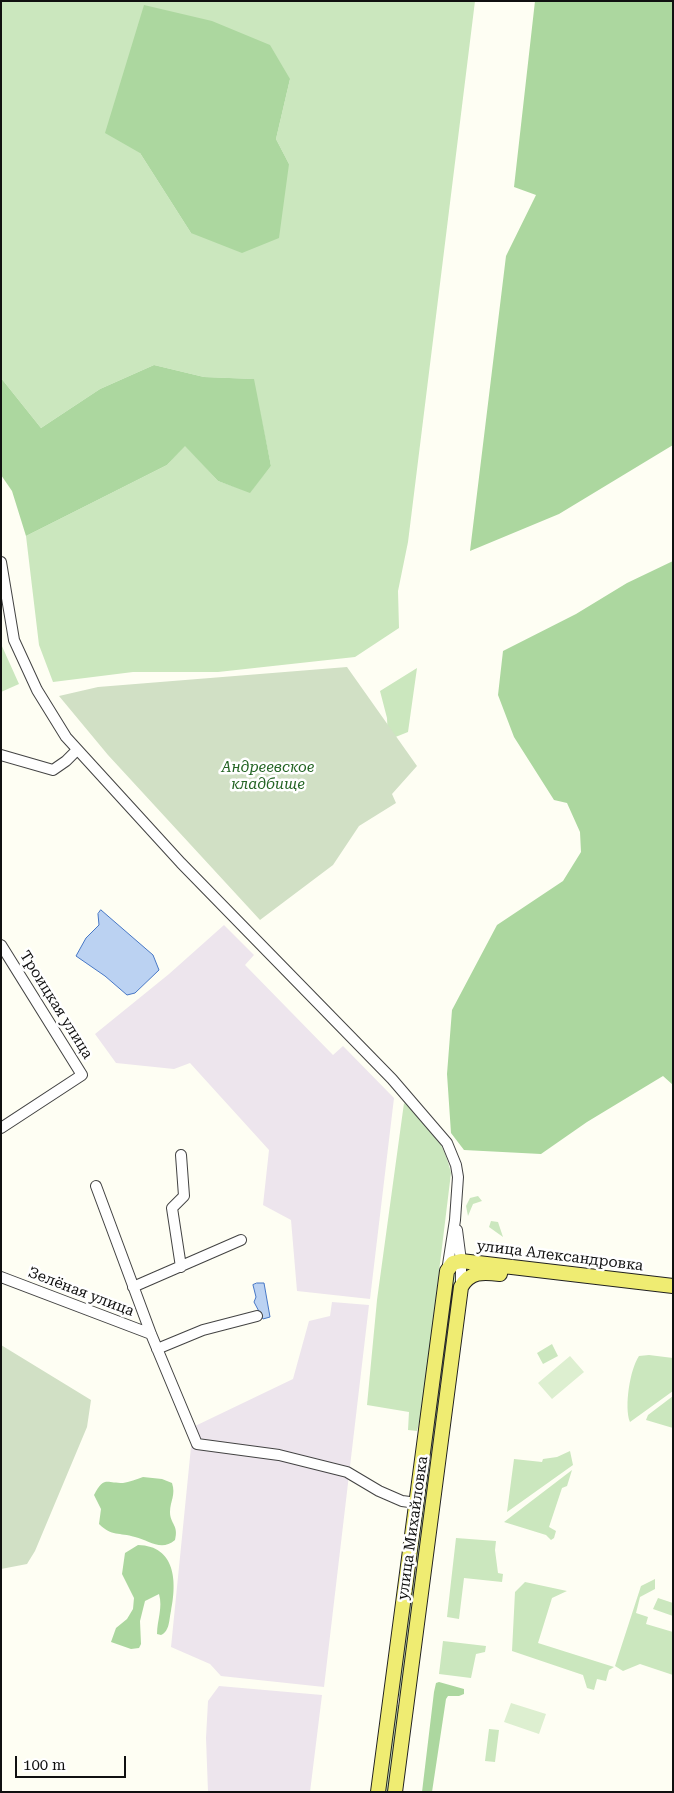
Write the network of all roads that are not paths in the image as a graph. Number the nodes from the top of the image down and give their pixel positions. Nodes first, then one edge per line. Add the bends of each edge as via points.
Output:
1 (1, 562) edge
2 (77, 750) junction
3 (1, 755) edge
4 (1, 945) edge
5 (1, 1128) edge
6 (181, 1155) dead end
7 (96, 1186) dead end
8 (455, 1220) junction
9 (241, 1240) dead end
10 (458, 1242) junction
11 (454, 1264) junction
12 (181, 1267) junction
13 (483, 1267) junction
14 (1, 1277) edge
15 (673, 1286) edge
16 (133, 1287) junction
17 (461, 1287) junction
18 (673, 1295) edge
19 (257, 1316) dead end
20 (151, 1334) junction
21 (157, 1349) junction
22 (417, 1503) junction
23 (408, 1567) junction
24 (423, 1569) junction
25 (390, 1696) junction
26 (406, 1699) junction
27 (378, 1792) edge
28 (395, 1792) edge

1 - 2 street via 14,640 55,722
2 - 3 street via 53,770
2 - 8 street via 441,1134 451,1150 458,1177
4 - 5 street, Троицкая улица via 82,1075
6 - 12 street via 184,1196 172,1208
7 - 16 street
8 - 10 street
8 - 11 street
9 - 12 street
10 - 11 street
10 - 13 street via 470,1258
11 - 13 main road, улица Александровка
11 - 17 street, улица Михайловка
11 - 22 main road, улица Михайловка
12 - 16 street
13 - 15 main road, улица Александровка
13 - 17 main road via 466,1279
13 - 18 main road, улица Александровка
14 - 20 street, Зелёная улица
16 - 20 street
17 - 24 main road, улица Михайловка
19 - 21 street via 203,1330
20 - 21 street
21 - 22 street via 197,1444 279,1455 347,1472 379,1491 402,1501
22 - 23 main road, улица Михайловка
23 - 24 street via 419,1565
23 - 25 main road, улица Михайловка
24 - 26 main road, улица Михайловка
25 - 26 street via 395,1700
25 - 27 main road, улица Михайловка
26 - 28 main road, улица Михайловка

